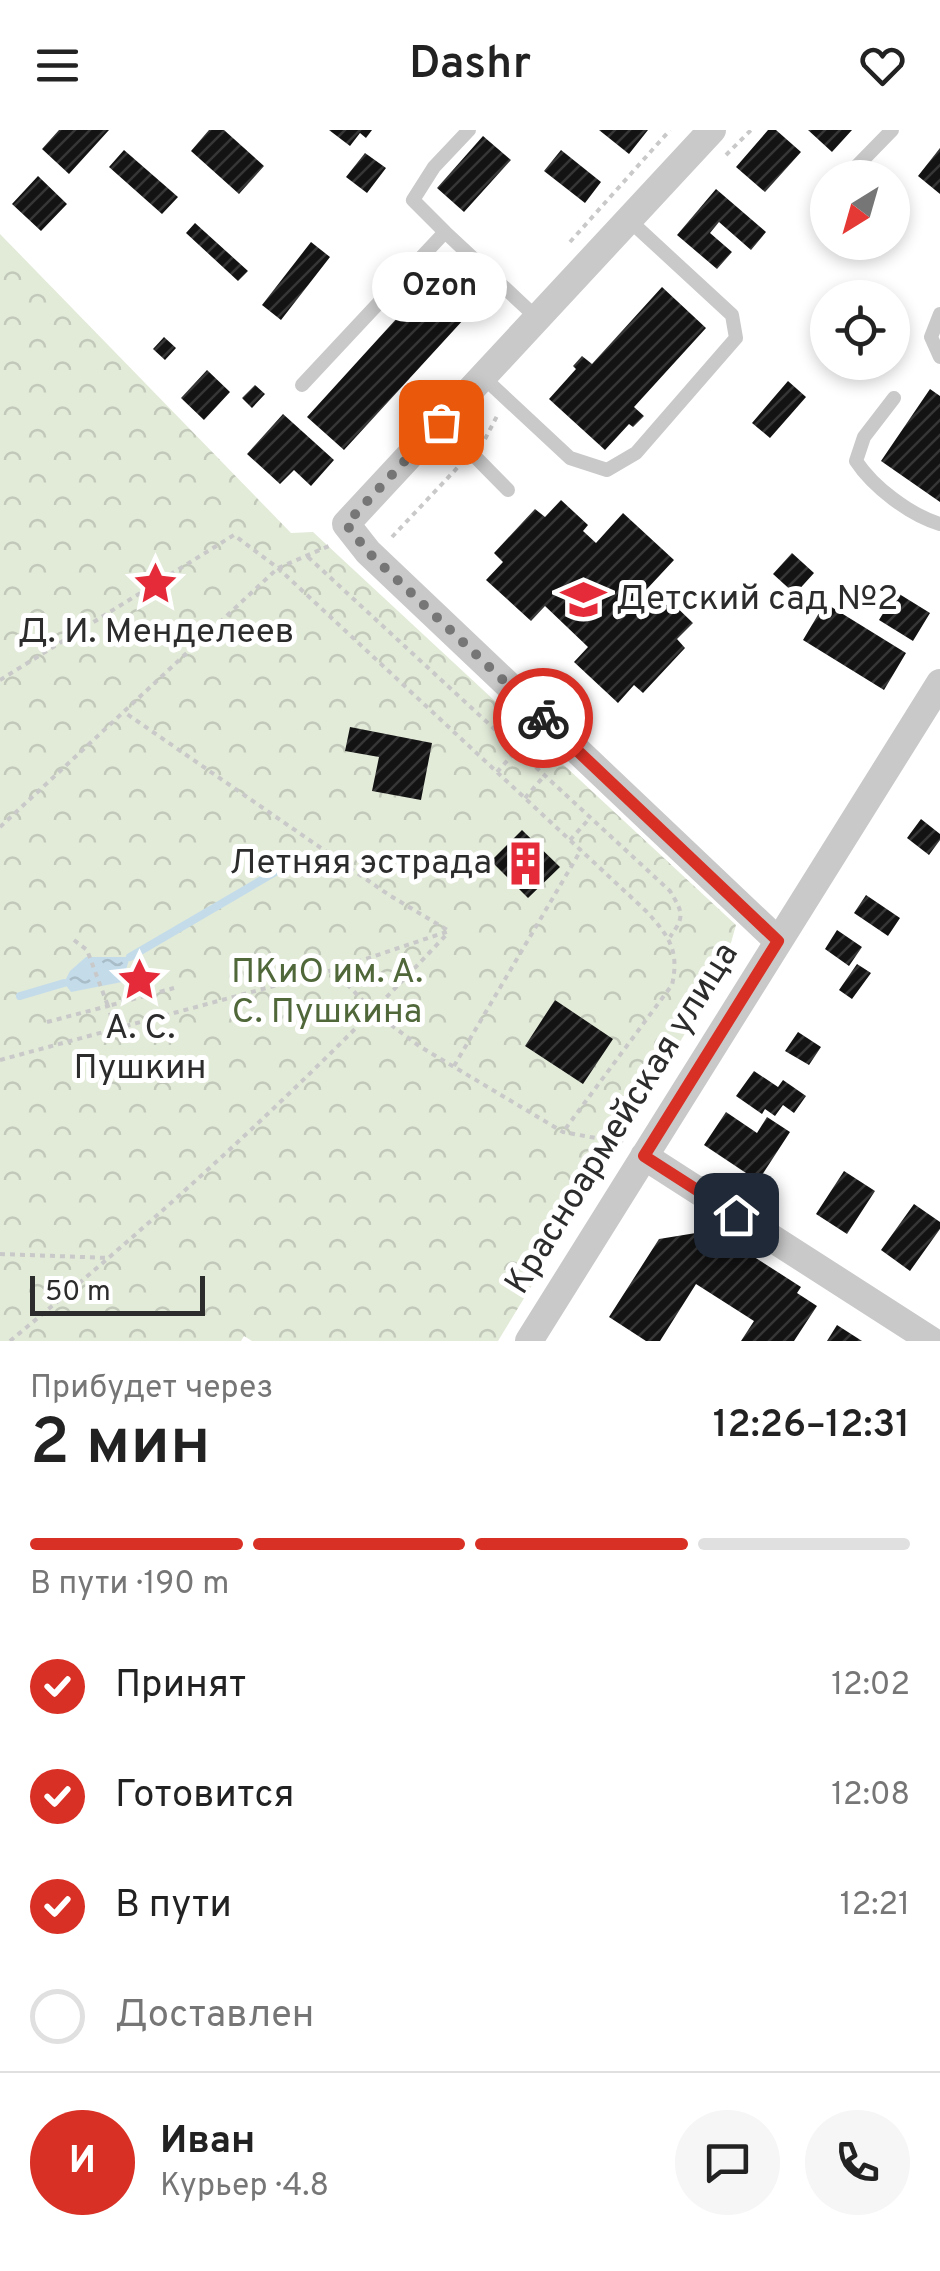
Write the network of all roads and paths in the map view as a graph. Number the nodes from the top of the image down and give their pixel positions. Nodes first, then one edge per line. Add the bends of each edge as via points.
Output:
1 (469, 130) edge
2 (712, 130) edge
3 (751, 130) edge
4 (892, 130) edge
5 (725, 157) dead end
6 (863, 160) edge
7 (628, 220) junction
8 (445, 232) junction
9 (940, 314) edge
10 (537, 318) junction
11 (940, 356) edge
12 (483, 377) junction
13 (302, 385) dead end
14 (505, 398) junction
15 (894, 398) dead end
16 (441, 422) junction
17 (471, 453) junction
18 (508, 490) dead end
19 (940, 524) edge
20 (337, 535) junction
21 (382, 548) dead end
22 (306, 556) junction
23 (278, 568) junction
24 (0, 680) edge
25 (940, 683) edge
26 (124, 711) junction
27 (517, 750) junction
28 (497, 772) junction
29 (545, 775) junction
30 (525, 798) junction
31 (590, 818) junction
32 (0, 827) edge
33 (570, 840) junction
34 (581, 850) junction
35 (450, 931) junction
36 (670, 937) junction
37 (74, 940) dead end
38 (778, 941) junction
39 (332, 970) junction
40 (174, 988) dead end
41 (108, 1006) junction
42 (374, 1012) junction
43 (47, 1022) dead end
44 (115, 1030) junction
45 (0, 1060) edge
46 (454, 1066) junction
47 (562, 1132) junction
48 (634, 1150) junction
49 (0, 1254) edge
50 (111, 1258) junction
51 (10, 1341) edge
52 (529, 1341) edge
53 (932, 1341) edge

1 - 8 lane via 412,200
2 - 7 street
3 - 5 path
4 - 6 lane
7 - 10 street
7 - 14 lane via 732,314 736,338 636,453 607,470 570,458
8 - 10 lane
8 - 13 lane
9 - 11 lane via 931,337
10 - 12 street
12 - 14 lane
12 - 16 street
14 - 17 path
15 - 19 lane via 864,437 856,461 866,477
16 - 17 lane
16 - 20 street
17 - 18 lane
17 - 21 path
20 - 22 path
20 - 38 street via 368,552
22 - 23 path
22 - 27 path
23 - 24 path via 234,534
23 - 26 path
23 - 28 path
25 - 38 street, Красноармейская улица
26 - 32 path
26 - 35 path
27 - 28 path
27 - 29 path
28 - 30 path
29 - 30 path
29 - 31 path
30 - 33 path
31 - 33 path
31 - 36 path via 670,891 682,910
33 - 34 path
34 - 36 path
34 - 46 path
35 - 39 path
35 - 42 path
36 - 47 path via 672,984
37 - 41 path via 88,950
38 - 48 street, Красноармейская улица
39 - 42 path
39 - 44 path
40 - 41 path
41 - 43 path
41 - 44 path
42 - 46 path
42 - 50 path
44 - 45 path
46 - 47 path
47 - 48 path
48 - 52 street, Красноармейская улица
48 - 53 street
49 - 50 path
50 - 51 path

